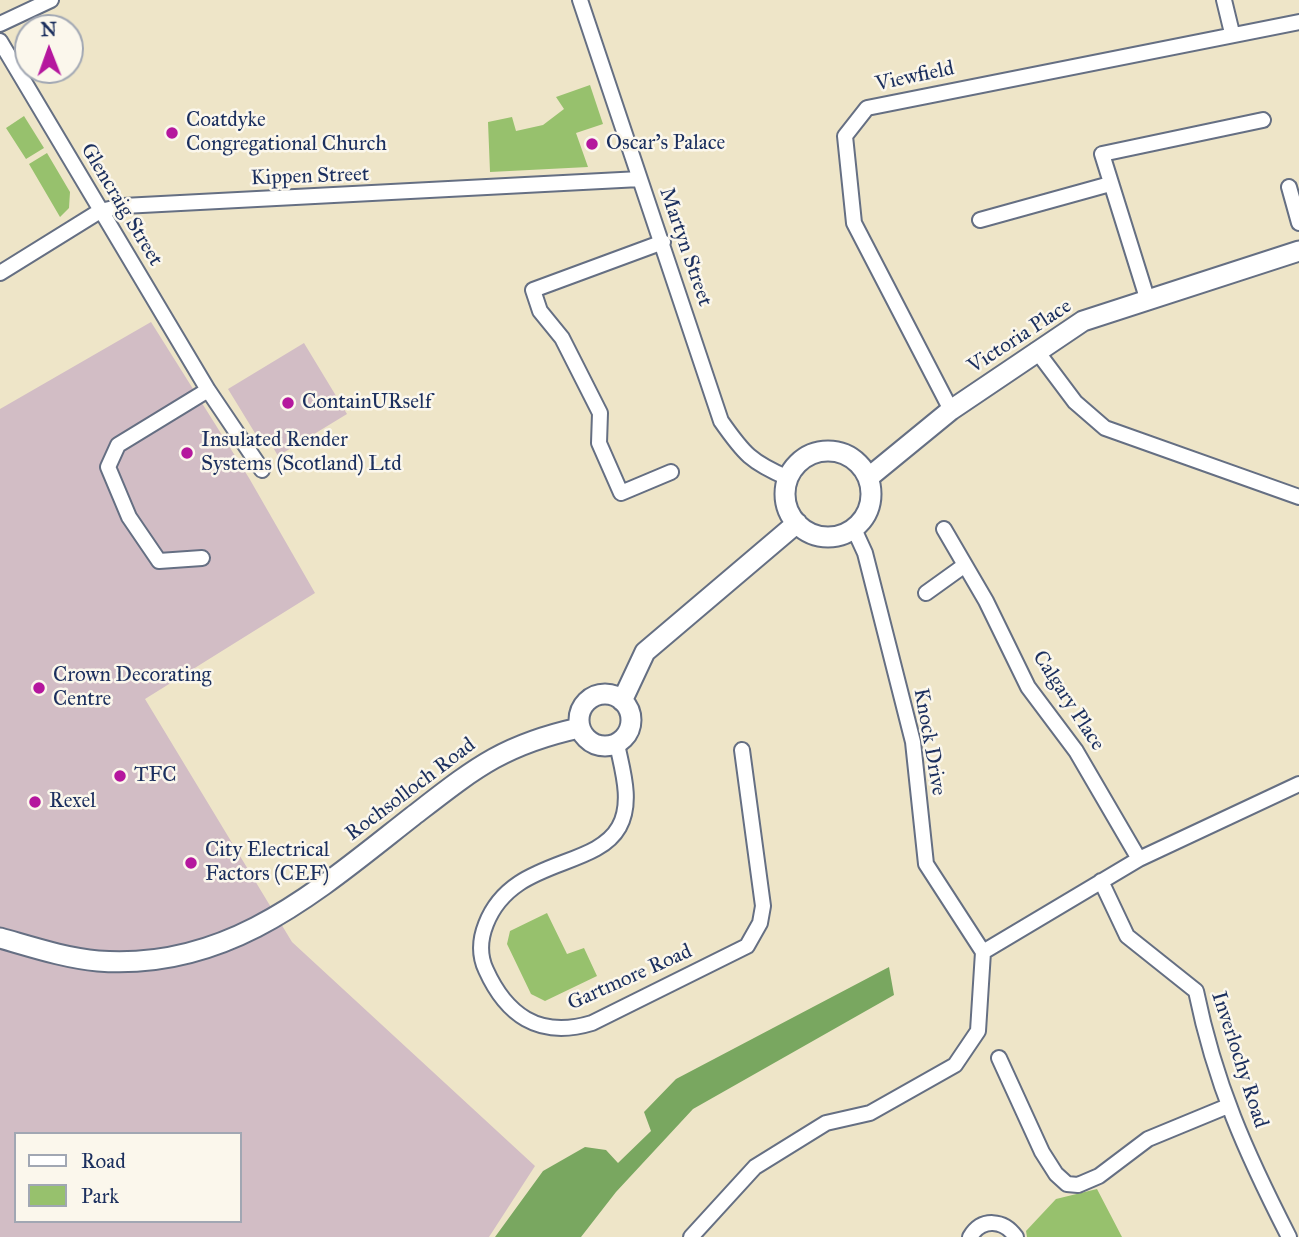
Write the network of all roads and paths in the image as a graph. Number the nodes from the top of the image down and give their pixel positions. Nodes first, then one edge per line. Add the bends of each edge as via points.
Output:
1 (51, 0) edge
2 (580, 0) edge
3 (1224, 0) edge
4 (1299, 22) edge
5 (0, 24) edge
6 (1232, 33) junction
7 (0, 41) edge
8 (1263, 120) dead end
9 (640, 179) junction
10 (1110, 184) junction
11 (1289, 187) dead end
12 (100, 211) junction
13 (980, 220) dead end
14 (1299, 223) edge
15 (663, 242) junction
16 (1299, 251) edge
17 (0, 273) edge
18 (1147, 298) junction
19 (1037, 350) junction
20 (208, 390) junction
21 (951, 410) junction
22 (262, 470) dead end
23 (671, 471) dead end
24 (788, 478) junction
25 (868, 478) junction
26 (1299, 497) edge
27 (797, 523) junction
28 (854, 529) junction
29 (944, 529) dead end
30 (202, 558) dead end
31 (965, 565) junction
32 (926, 593) dead end
33 (622, 701) junction
34 (579, 728) junction
35 (617, 744) junction
36 (742, 750) dead end
37 (1299, 784) edge
38 (1139, 859) junction
39 (1101, 881) junction
40 (0, 938) edge
41 (983, 952) junction
42 (999, 1058) dead end
43 (1227, 1106) junction
44 (691, 1237) edge
45 (970, 1237) edge
46 (1016, 1237) edge
47 (1289, 1237) edge

1 - 5 street
2 - 9 street, Martyn Street
3 - 6 street
4 - 6 street, Viewfield
6 - 21 street, Viewfield via 867,108 845,136 854,223
7 - 12 street, Glencraig Street
8 - 10 street via 1102,154
9 - 12 street, Kippen Street via 123,206
9 - 15 street, Martyn Street
10 - 13 street
10 - 18 street
11 - 14 street
12 - 17 street, Kippen Street
12 - 20 street, Glencraig Street
15 - 23 street via 533,290 540,311 562,338 600,413 599,443 621,493
15 - 24 street, Martyn Street via 721,421 744,454
16 - 18 street, Victoria Place
18 - 19 street, Victoria Place via 1083,321
19 - 21 street, Victoria Place
19 - 26 street via 1075,402 1105,428
20 - 22 street, Glencraig Street
20 - 30 street via 118,445 108,467 129,517 159,561
21 - 25 street, Victoria Place
24 - 25 street via 796,466 821,451 849,456
24 - 27 street via 786,502
25 - 28 street via 870,506
27 - 28 street via 806,531 831,537
27 - 33 street via 645,652
28 - 41 street, Knock Drive via 865,553 913,742 926,864
29 - 31 street, Calgary Place
31 - 32 street
31 - 38 street, Calgary Place via 1028,687 1076,751
33 - 34 street via 603,694 588,700 581,709
33 - 35 street via 631,721
34 - 35 street via 598,746
34 - 40 street, Rochsolloch Road via 515,745 482,762 307,897 230,942 184,954 109,961
35 - 36 street, Gartmore Road via 627,798 620,826 599,846 508,891 491,912 481,937 482,962 503,1000 523,1018 543,1027 572,1029 592,1023 747,946 760,923 763,906
37 - 38 street
38 - 39 street
39 - 41 street
39 - 43 street, Inverlochy Road via 1127,936 1196,991
41 - 44 street via 978,1031 955,1065 870,1113 826,1123 755,1167
42 - 43 street via 1042,1152 1067,1184 1078,1185 1099,1175 1149,1139
43 - 47 street, Inverlochy Road
45 - 46 street via 980,1226 996,1223

